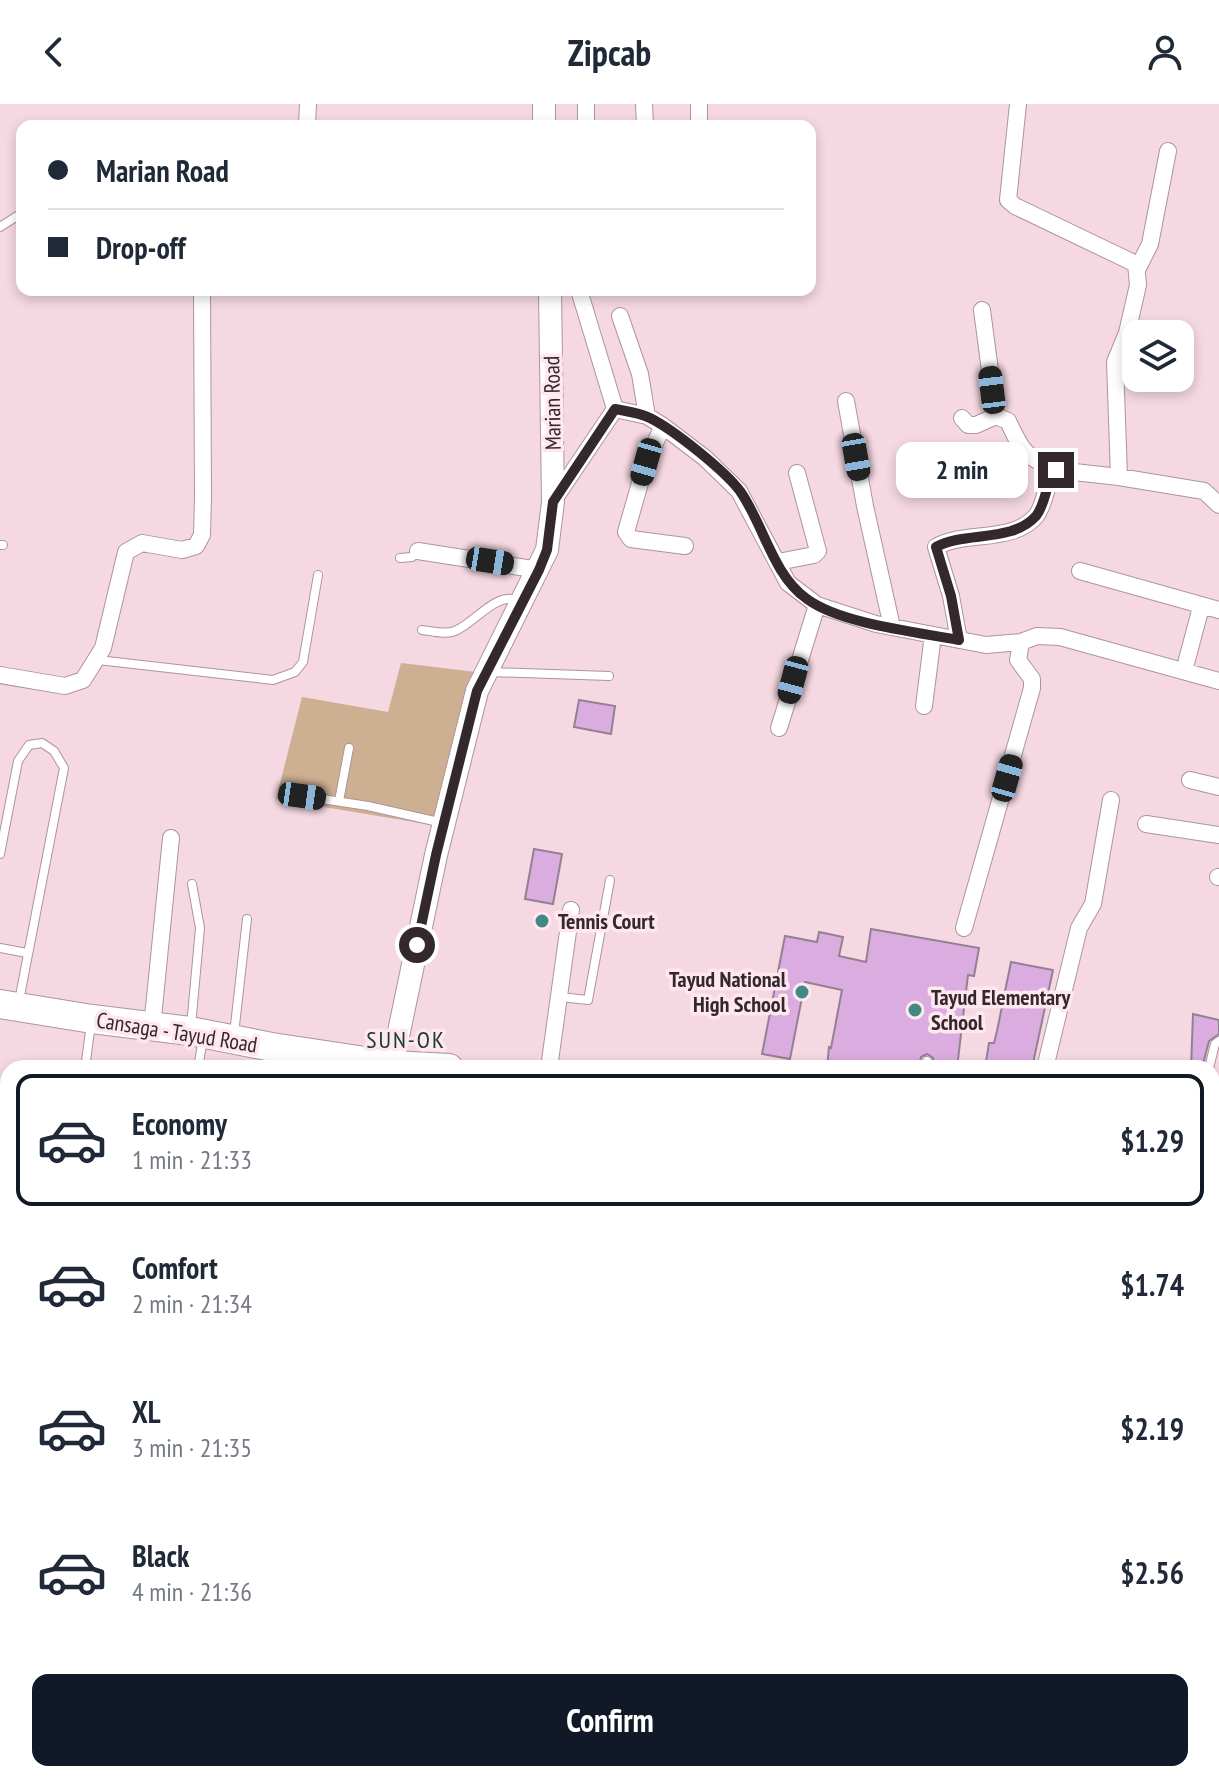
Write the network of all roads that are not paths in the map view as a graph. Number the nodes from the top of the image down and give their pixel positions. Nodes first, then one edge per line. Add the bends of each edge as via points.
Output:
1 (1018, 104) edge
2 (1168, 151) dead end
3 (1138, 268) junction
4 (202, 296) edge
5 (550, 296) edge
6 (581, 296) edge
7 (982, 310) dead end
8 (620, 316) dead end
9 (846, 401) dead end
10 (615, 409) junction
11 (647, 416) junction
12 (996, 416) junction
13 (962, 418) dead end
14 (663, 426) junction
15 (1056, 470) junction
16 (797, 473) dead end
17 (1119, 477) junction
18 (553, 502) junction
19 (1219, 505) edge
20 (685, 546) dead end
21 (418, 551) joint
22 (400, 558) dead end
23 (778, 562) junction
24 (539, 570) junction
25 (1080, 571) dead end
26 (318, 575) dead end
27 (523, 601) junction
28 (817, 605) junction
29 (1201, 607) junction
30 (1219, 610) edge
31 (892, 627) junction
32 (422, 630) dead end
33 (933, 635) junction
34 (959, 640) junction
35 (1021, 642) junction
36 (98, 660) junction
37 (1184, 671) junction
38 (487, 672) junction
39 (0, 675) edge
40 (609, 676) dead end
41 (1219, 681) edge
42 (924, 706) dead end
43 (779, 728) dead end
44 (349, 748) dead end
45 (1190, 780) dead end
46 (1219, 787) edge
47 (302, 796) dead end
48 (1111, 800) dead end
49 (339, 801) junction
50 (444, 823) junction
51 (1146, 824) dead end
52 (1219, 835) edge
53 (171, 838) dead end
54 (0, 854) edge
55 (610, 880) dead end
56 (192, 884) dead end
57 (571, 910) dead end
58 (247, 919) dead end
59 (964, 928) dead end
60 (0, 948) edge
61 (27, 953) junction
62 (560, 997) junction
63 (9, 1006) edge
64 (92, 1019) junction
65 (152, 1027) junction
66 (197, 1032) junction
67 (233, 1040) junction
68 (1219, 1041) edge
69 (86, 1060) edge
70 (198, 1060) edge
71 (351, 1060) edge
72 (393, 1060) edge
73 (550, 1060) edge
74 (1047, 1060) edge
75 (1211, 1060) edge

1 - 3 street via 1008,200
2 - 3 street via 1150,244
3 - 17 street via 1127,333 1115,362
4 - 36 street via 202,535 196,546 182,550 142,543 126,552
5 - 18 street, Marian Road
6 - 10 street
7 - 12 street
8 - 11 street via 640,374
9 - 31 street
10 - 11 street
10 - 18 street
11 - 14 street
12 - 13 street via 976,425
12 - 15 street via 1008,421 1031,459
14 - 20 street via 646,462 626,532 631,539
14 - 23 street via 739,491
15 - 17 street
15 - 34 street via 1038,514 1028,522 936,547
16 - 23 street via 818,551
17 - 19 street via 1204,491
18 - 24 street, Marian Road
21 - 22 lane
21 - 24 street
23 - 28 street via 788,583
24 - 27 street, Marian Road
25 - 29 street
26 - 36 lane via 303,662 295,672 273,680
27 - 32 lane via 499,601 449,633
27 - 38 street, Marian Road
28 - 31 street
28 - 43 street
29 - 30 street
29 - 37 street
31 - 33 street
33 - 34 street
33 - 42 street
34 - 35 street via 986,645
35 - 37 street via 1060,637
35 - 59 street via 1018,660 1032,679 1032,688
36 - 39 street via 83,680 65,686
37 - 41 street
38 - 40 lane
38 - 50 street, Marian Road via 477,691
44 - 49 lane
45 - 46 street
47 - 49 lane
48 - 74 street via 1093,904 1079,928
49 - 50 lane
50 - 72 street, Marian Road
51 - 52 street
53 - 65 street
54 - 61 lane via 18,761 29,745 42,743 64,768
55 - 62 lane via 588,1000
56 - 66 lane via 200,928
57 - 62 street
58 - 67 lane
60 - 61 lane
61 - 63 lane
62 - 73 street
63 - 64 highway, Cansaga - Tayud Road
64 - 65 highway, Cansaga - Tayud Road
64 - 69 lane
65 - 66 highway, Cansaga - Tayud Road
66 - 67 highway, Cansaga - Tayud Road
66 - 70 lane
67 - 71 highway, Cansaga - Tayud Road
68 - 75 lane

